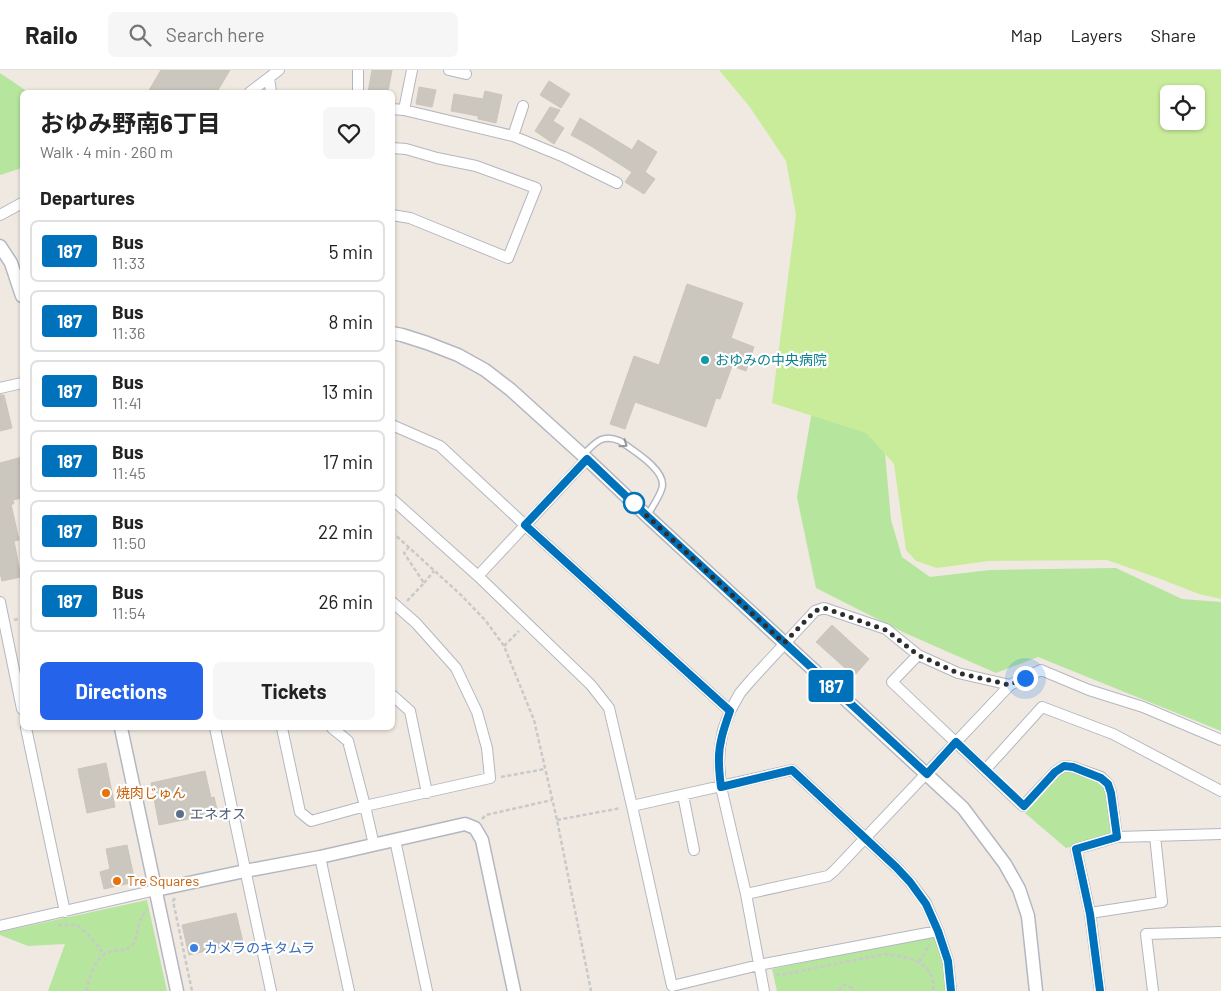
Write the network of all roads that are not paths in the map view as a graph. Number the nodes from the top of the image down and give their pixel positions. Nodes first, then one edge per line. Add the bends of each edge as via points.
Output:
1 (279, 70) edge
2 (358, 70) edge
3 (412, 70) edge
4 (449, 70) edge
5 (466, 74) dead end
6 (269, 78) junction
7 (253, 90) edge
8 (271, 90) edge
9 (358, 90) edge
10 (523, 106) dead end
11 (395, 110) edge
12 (404, 110) junction
13 (514, 136) junction
14 (395, 148) edge
15 (617, 183) dead end
16 (20, 204) edge
17 (0, 215) edge
18 (395, 215) edge
19 (0, 246) edge
20 (20, 290) edge
21 (395, 334) edge
22 (20, 383) edge
23 (0, 388) edge
24 (395, 426) edge
25 (585, 457) junction
26 (395, 502) edge
27 (647, 516) junction
28 (525, 525) junction
29 (478, 576) junction
30 (0, 602) edge
31 (396, 605) edge
32 (2, 623) edge
33 (784, 643) junction
34 (918, 655) junction
35 (1010, 685) junction
36 (395, 698) edge
37 (20, 700) edge
38 (730, 711) junction
39 (26, 730) edge
40 (121, 730) edge
41 (215, 730) edge
42 (282, 730) edge
43 (334, 730) edge
44 (1221, 740) edge
45 (956, 742) junction
46 (985, 770) junction
47 (927, 774) junction
48 (721, 787) junction
49 (1221, 791) edge
50 (427, 793) junction
51 (683, 795) junction
52 (365, 806) junction
53 (632, 806) junction
54 (1221, 834) edge
55 (1155, 836) junction
56 (1117, 837) junction
57 (865, 838) junction
58 (395, 840) junction
59 (374, 844) junction
60 (694, 850) dead end
61 (320, 857) junction
62 (245, 870) junction
63 (156, 890) junction
64 (746, 894) junction
65 (65, 912) junction
66 (1090, 914) junction
67 (0, 926) edge
68 (938, 931) junction
69 (1221, 932) edge
70 (759, 965) junction
71 (177, 991) edge
72 (271, 991) edge
73 (349, 991) edge
74 (427, 991) edge
75 (514, 991) edge
76 (764, 991) edge
77 (951, 991) edge
78 (1036, 991) edge
79 (1100, 991) edge
80 (1154, 991) edge

1 - 6 street
2 - 9 street
3 - 12 street
4 - 5 street
6 - 7 street
6 - 8 street
10 - 13 street
11 - 12 street
12 - 13 street
13 - 15 street
14 - 18 street via 476,166 536,188 508,258
16 - 17 street
19 - 20 street via 11,263
21 - 25 street via 450,352 484,370
22 - 23 street
24 - 28 street via 440,446
25 - 27 street
25 -> 27 lane via 602,438 614,438 655,468 662,487
25 - 28 street
26 - 29 street
27 - 33 street
28 - 29 street
28 - 38 street
29 - 53 street via 591,685 609,708
30 - 32 street
31 - 50 street via 456,668 477,712 487,748 490,778
32 - 37 street
33 - 34 street via 815,611 824,608 886,630
33 - 38 street via 740,694
33 - 47 street
34 - 35 street via 958,673
34 - 45 street via 892,682
35 - 44 street via 1041,670
35 - 45 street
36 - 50 street via 410,711
38 - 48 street via 720,746
39 - 65 street
40 - 63 street
41 - 62 street
42 - 52 street via 300,812 311,821
43 - 52 street via 348,741
45 - 46 street
45 - 47 street
46 - 49 street via 1042,708 1113,734
46 - 56 street via 1024,806 1064,766 1101,778 1111,793
47 - 57 street
47 - 78 street via 963,808 1006,864 1019,889 1028,916
48 - 51 street
48 - 57 street via 792,770
48 - 64 street
50 - 52 street
51 - 53 street
51 - 60 street
52 - 59 street
53 - 70 street via 672,986
54 - 55 street
55 - 56 street
55 - 66 street via 1162,902
56 - 66 street via 1076,849
57 - 64 street via 828,876
57 - 68 street via 910,882 926,904
58 - 59 street
58 - 74 street
58 - 75 street via 466,824 475,828 482,840
59 - 61 street
61 - 62 street
61 - 73 street
62 - 63 street
62 - 72 street
63 - 65 street
63 - 71 street
64 - 70 street
65 - 67 street
66 - 79 street
68 - 70 street
68 - 77 street via 948,961
69 - 80 street via 1146,934
70 - 76 street

